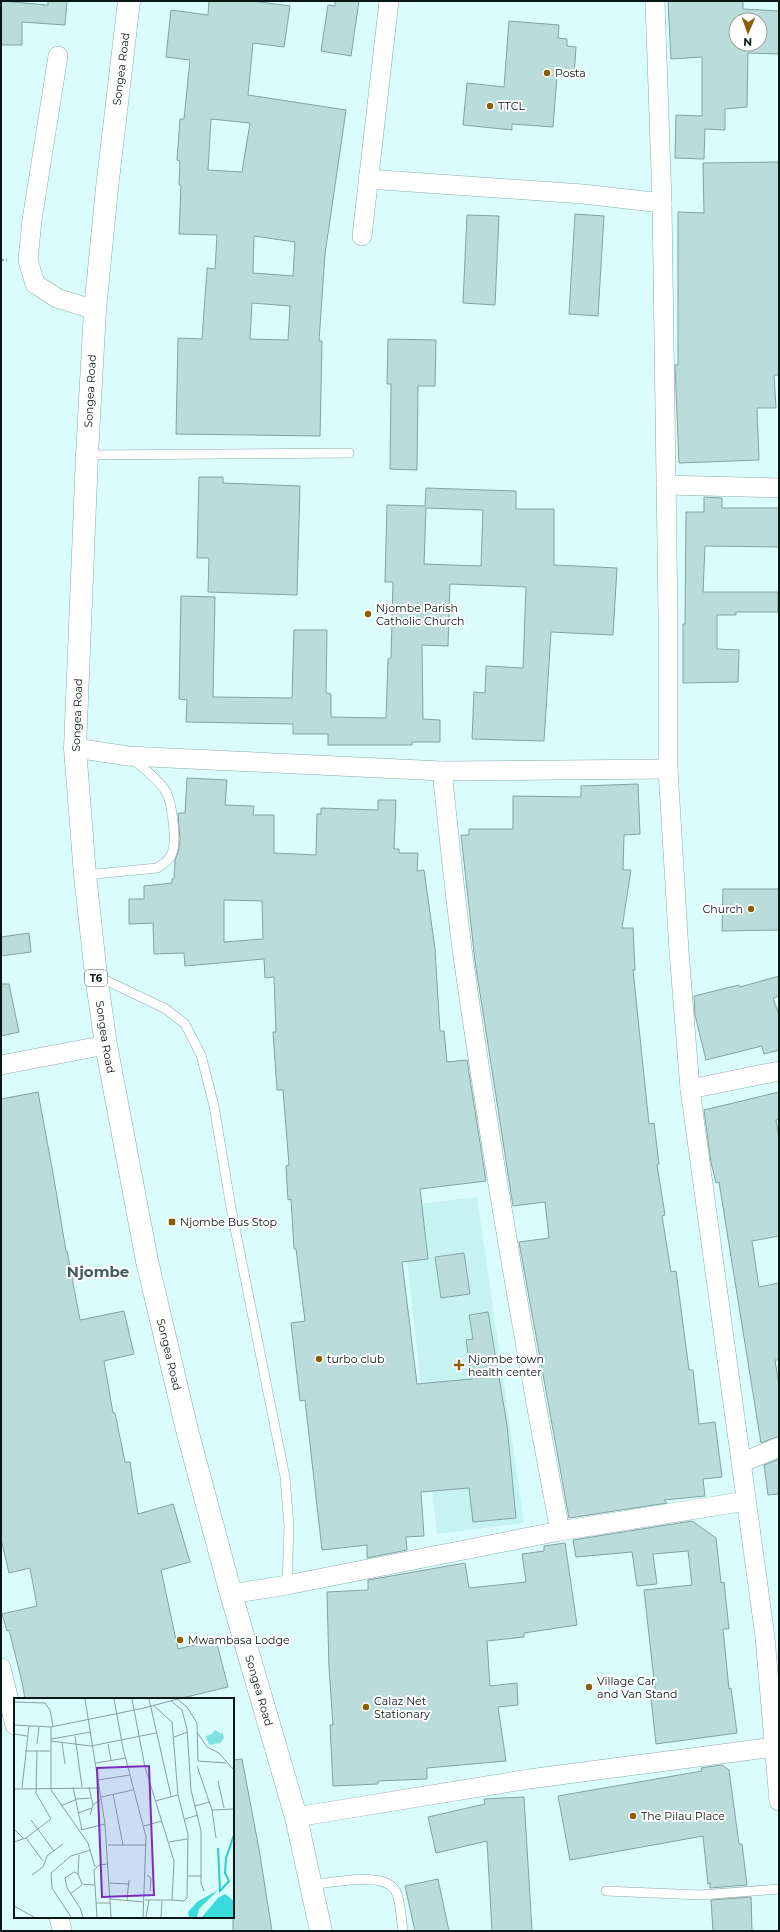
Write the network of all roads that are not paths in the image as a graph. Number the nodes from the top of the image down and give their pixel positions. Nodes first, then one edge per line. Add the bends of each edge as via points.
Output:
1 (128, 1) edge
2 (388, 1) edge
3 (655, 1) edge
4 (58, 56) dead end
5 (368, 179) junction
6 (662, 203) junction
7 (362, 236) dead end
8 (95, 310) junction
9 (349, 453) dead end
10 (87, 455) junction
11 (666, 484) junction
12 (779, 488) edge
13 (75, 748) junction
14 (128, 756) junction
15 (668, 769) junction
16 (442, 770) junction
17 (85, 875) junction
18 (96, 975) junction
19 (106, 1045) junction
20 (1, 1065) edge
21 (779, 1071) edge
22 (690, 1090) junction
23 (779, 1447) edge
24 (741, 1463) junction
25 (746, 1501) junction
26 (560, 1531) junction
27 (287, 1585) junction
28 (231, 1594) junction
29 (772, 1638) edge
30 (1, 1668) edge
31 (14, 1721) edge
32 (775, 1747) junction
33 (779, 1801) edge
34 (296, 1817) junction
35 (311, 1885) junction
36 (779, 1890) edge
37 (606, 1891) dead end
38 (59, 1918) edge
39 (62, 1931) edge
40 (321, 1931) edge
41 (403, 1931) edge

1 - 8 highway, Songea Road / T6
2 - 5 street
3 - 6 street
4 - 8 street via 33,212 28,260 35,284 57,298
5 - 6 street via 584,194
5 - 7 street
6 - 11 street
8 - 10 highway, Songea Road / T6
9 - 10 lane
10 - 13 highway, Songea Road / T6
11 - 12 street
11 - 15 street
13 - 14 street
13 - 17 highway, Songea Road / T6
14 - 16 street
14 - 17 lane via 158,780 166,792 171,805 172,855 167,862 157,868
15 - 16 street
15 - 22 street
16 - 26 street via 464,961 483,1092 524,1341
17 - 18 highway, Songea Road / T6
18 - 19 highway, Songea Road / T6
18 - 27 lane via 166,1010 185,1024 201,1055 214,1106 231,1208 285,1477 289,1526
19 - 20 street
19 - 28 highway, Songea Road / T6 via 147,1261 187,1430
21 - 22 street
22 - 24 street
23 - 24 street
24 - 25 street
25 - 26 street
25 - 29 street
26 - 27 street
27 - 28 street
28 - 34 highway, Songea Road / T6
29 - 32 street
30 - 31 street
32 - 33 street
32 - 34 street via 529,1779
34 - 35 highway, Songea Road / T6
35 - 40 highway, Songea Road / T6
35 - 41 lane via 367,1879 386,1882 397,1893
36 - 37 lane via 700,1895
38 - 39 street

